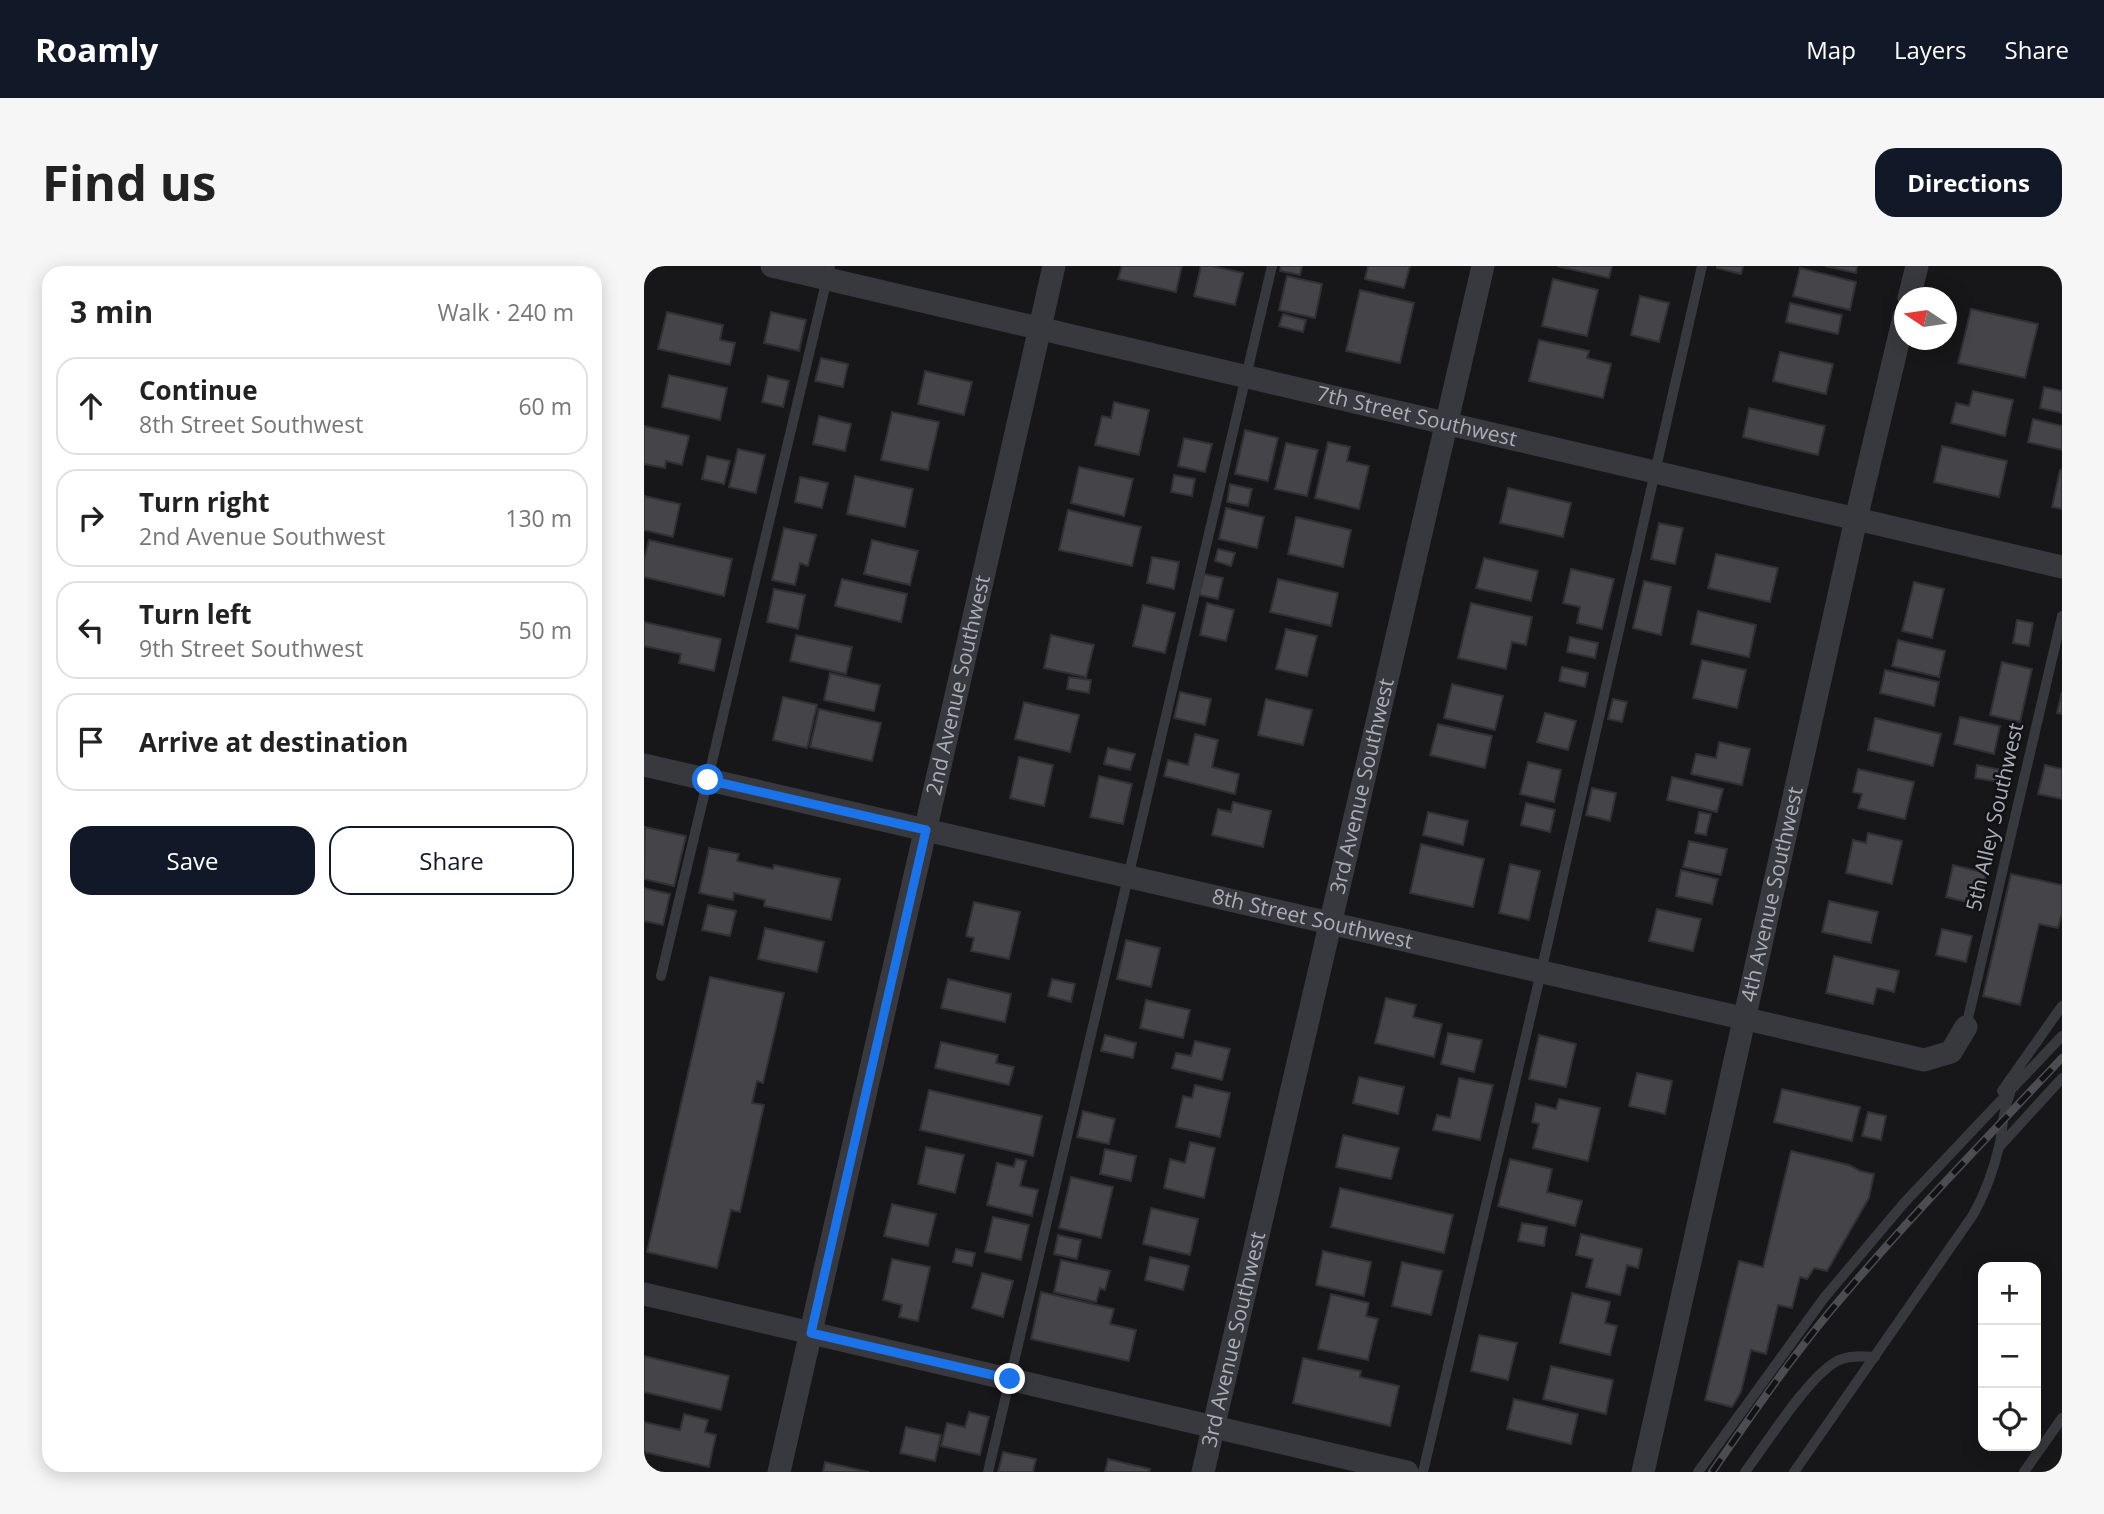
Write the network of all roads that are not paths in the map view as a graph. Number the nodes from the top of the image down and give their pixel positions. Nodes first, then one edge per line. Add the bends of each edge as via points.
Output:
1 (772, 266) edge
2 (1054, 266) edge
3 (1272, 266) edge
4 (1483, 266) edge
5 (1702, 266) edge
6 (1917, 266) edge
7 (828, 272) edge
8 (1912, 287) edge
9 (1040, 329) junction
10 (1897, 350) edge
11 (1245, 376) junction
12 (1446, 423) junction
13 (1656, 472) junction
14 (1856, 519) junction
15 (2062, 567) edge
16 (2062, 616) edge
17 (644, 765) edge
18 (708, 780) junction
19 (926, 830) junction
20 (1129, 877) junction
21 (1330, 923) junction
22 (1541, 972) junction
23 (662, 976) dead end
24 (2062, 1006) edge
25 (1743, 1018) junction
26 (1966, 1027) joint
27 (2062, 1036) edge
28 (2062, 1078) edge
29 (2015, 1085) junction
30 (1983, 1119) junction
31 (1999, 1147) junction
32 (644, 1294) edge
33 (811, 1333) junction
34 (1875, 1357) junction
35 (1010, 1379) junction
36 (2062, 1418) edge
37 (1213, 1427) junction
38 (779, 1472) edge
39 (988, 1472) edge
40 (1203, 1472) edge
41 (1407, 1472) edge
42 (1423, 1472) edge
43 (1643, 1472) edge
44 (1698, 1472) edge
45 (1745, 1472) edge
46 (1794, 1472) edge
47 (2024, 1472) edge

1 - 7 street, 7th Street Southwest
2 - 9 street, 2nd Avenue Southwest
3 - 11 lane
4 - 12 street, 3rd Avenue Southwest
5 - 13 lane
6 - 8 street
7 - 9 street, 7th Street Southwest
7 - 18 lane
9 - 11 street, 7th Street Southwest
9 - 19 street, 2nd Avenue Southwest
10 - 14 street, 4th Avenue Southwest
11 - 12 street, 7th Street Southwest
11 - 20 lane
12 - 13 street, 7th Street Southwest
12 - 21 street, 3rd Avenue Southwest
13 - 14 street, 7th Street Southwest
13 - 22 lane
14 - 15 street, 7th Street Southwest
14 - 25 street, 4th Avenue Southwest
16 - 26 lane, 5th Alley Southwest
17 - 18 street, 8th Street Southwest
18 - 19 street, 8th Street Southwest
18 - 23 lane
19 - 20 street, 8th Street Southwest
19 - 33 street, 2nd Avenue Southwest
20 - 21 street, 8th Street Southwest
20 - 35 lane
21 - 22 street, 8th Street Southwest
21 - 37 street, 3rd Avenue Southwest
22 - 25 street, 8th Street Southwest
22 - 42 lane
24 - 30 lane
25 - 26 street, 8th Street Southwest via 1924,1060 1951,1052
25 - 43 street, 4th Avenue Southwest
27 - 29 lane
28 - 31 lane
29 - 30 lane
29 - 31 lane
30 - 44 lane via 1824,1298
31 - 34 lane via 1973,1215
32 - 33 street
33 - 35 street
33 - 38 street, 2nd Avenue Southwest
34 - 45 lane via 1839,1360 1818,1376
34 - 46 lane
35 - 37 street
35 - 39 lane
36 - 47 lane
37 - 40 street, 3rd Avenue Southwest
37 - 41 street

